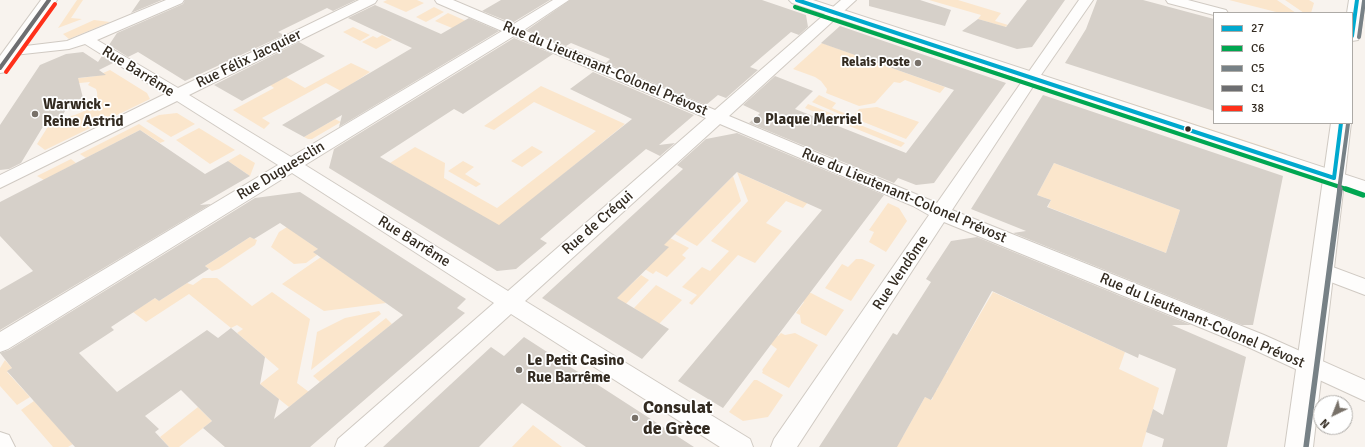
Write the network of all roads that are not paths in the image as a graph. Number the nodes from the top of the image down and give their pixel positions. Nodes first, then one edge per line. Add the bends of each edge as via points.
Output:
1 (50, 0) edge
2 (177, 0) edge
3 (370, 0) edge
4 (442, 0) edge
5 (562, 0) edge
6 (797, 0) edge
7 (1086, 0) edge
8 (1173, 0) edge
9 (839, 4) edge
10 (1359, 7) edge
11 (1217, 12) edge
12 (513, 30) junction
13 (1353, 32) edge
14 (86, 39) junction
15 (14, 51) junction
16 (0, 68) edge
17 (1035, 72) junction
18 (174, 95) junction
19 (718, 117) junction
20 (1341, 124) edge
21 (290, 165) junction
22 (1335, 171) junction
23 (1365, 174) edge
24 (0, 182) edge
25 (1365, 188) edge
26 (941, 213) junction
27 (1322, 271) junction
28 (1365, 287) edge
29 (509, 302) junction
30 (0, 343) edge
31 (1310, 367) junction
32 (1365, 391) edge
33 (0, 443) edge
34 (3, 447) edge
35 (348, 447) edge
36 (740, 447) edge
37 (783, 447) edge
38 (1299, 447) edge

1 - 15 main road
2 - 14 street
3 - 18 street, Rue Félix Jacquier
4 - 12 street, Rue du Lieutenant-Colonel Prévost
5 - 12 street, Rue Duguesclin
6 - 9 main road
7 - 17 street, Rue Vendôme
8 - 11 street
9 - 17 main road
9 - 19 street, Rue de Créqui
10 - 13 main road
12 - 19 street, Rue du Lieutenant-Colonel Prévost
12 - 21 street, Rue Duguesclin
14 - 15 street via 69,45
14 - 18 street, Rue Barrême
15 - 16 main road
17 - 22 main road
17 - 26 street, Rue Vendôme
18 - 21 street, Rue Barrême
18 - 24 street, Rue Félix Jacquier
19 - 26 street, Rue du Lieutenant-Colonel Prévost
19 - 29 street, Rue de Créqui
20 - 22 main road
21 - 29 street, Rue Barrême
21 - 30 street, Rue Duguesclin
22 - 23 main road
22 - 25 main road
22 - 27 main road
26 - 31 street, Rue du Lieutenant-Colonel Prévost via 1256,341
26 - 37 street, Rue Vendôme
27 - 28 street
27 - 31 main road
29 - 35 street, Rue de Créqui
29 - 36 street, Rue Barrême
31 - 32 street, Rue du Lieutenant-Colonel Prévost
31 - 38 main road
33 - 34 street

